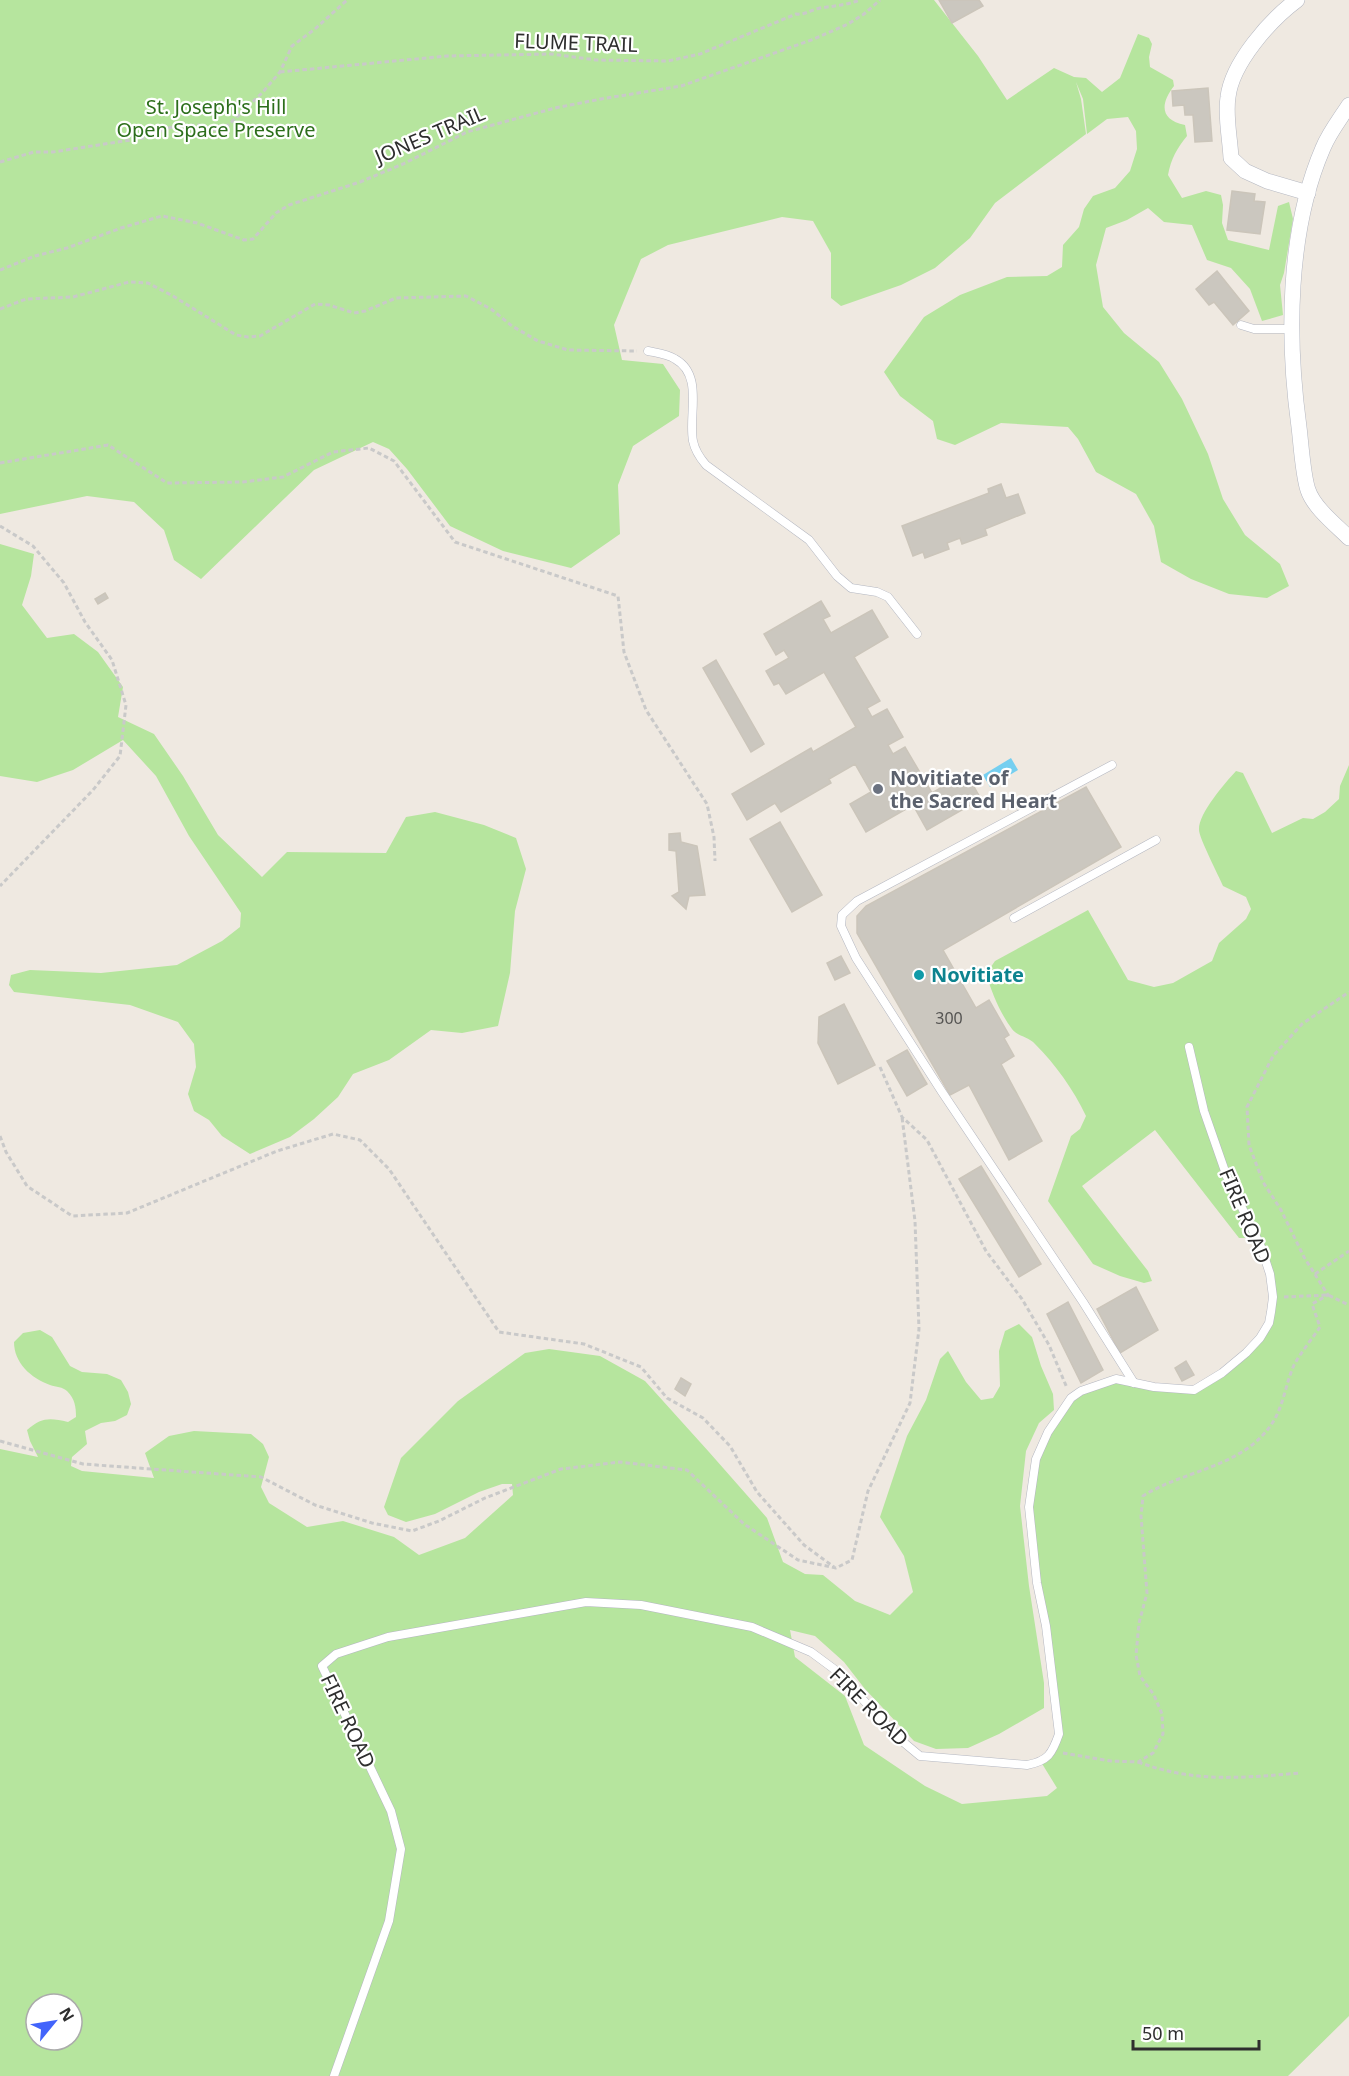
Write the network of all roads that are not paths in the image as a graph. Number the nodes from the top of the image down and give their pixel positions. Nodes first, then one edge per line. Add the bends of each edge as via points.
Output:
1 (1297, 0) edge
2 (1349, 105) edge
3 (1308, 193) junction
4 (1241, 325) dead end
5 (1293, 328) junction
6 (648, 351) road end
7 (1349, 538) edge
8 (917, 634) dead end
9 (1112, 765) dead end
10 (1156, 840) dead end
11 (1014, 918) dead end
12 (1189, 1047) dead end
13 (1134, 1383) junction
14 (334, 2076) edge

1 - 3 street via 1264,29 1232,78 1227,98 1228,120 1231,158 1245,171
2 - 3 street via 1323,147
3 - 5 street via 1297,244
4 - 5 lane via 1254,329
5 - 7 street via 1293,379 1308,490 1324,514
6 - 8 lane via 675,359 689,374 693,387 693,440 706,465 809,540 851,588 888,597
9 - 13 lane via 857,901 842,915 841,926 856,958
10 - 11 lane
12 - 13 lane, FIRE ROAD via 1204,1112 1227,1177 1262,1247 1270,1274 1273,1297 1269,1323 1259,1339 1222,1373 1194,1390
13 - 14 lane, FIRE ROAD via 1116,1379 1071,1398 1048,1432 1036,1459 1029,1507 1059,1734 1053,1751 1041,1762 1027,1765 920,1756 834,1669 811,1652 752,1627 641,1605 586,1602 388,1637 336,1654 322,1666 391,1811 401,1849 389,1921

